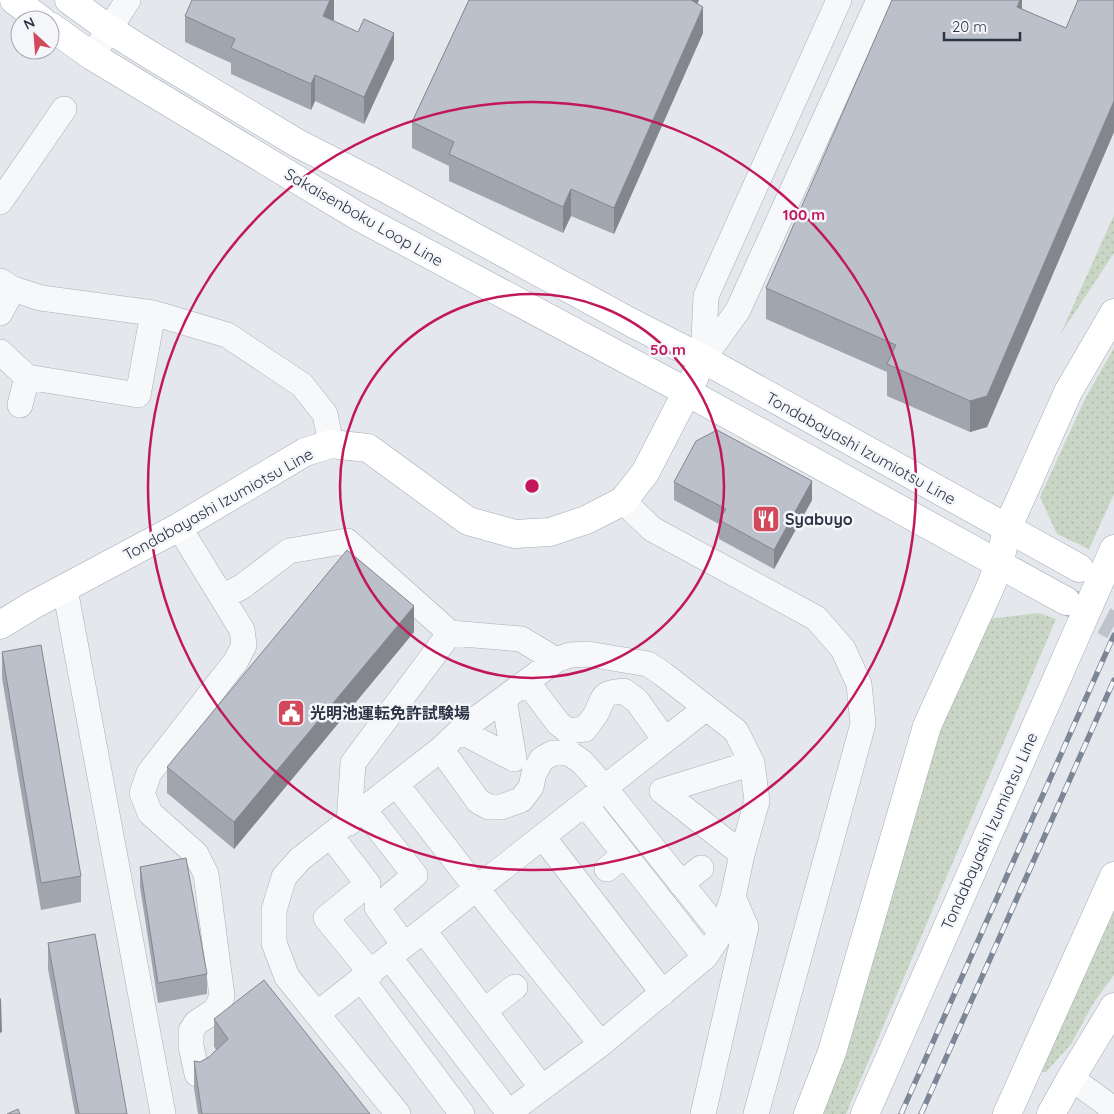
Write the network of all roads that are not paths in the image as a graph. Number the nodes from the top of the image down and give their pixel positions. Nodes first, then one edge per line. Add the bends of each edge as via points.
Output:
1 (14, 0) edge
2 (69, 0) edge
3 (128, 0) edge
4 (839, 0) edge
5 (879, 0) edge
6 (28, 10) edge
7 (109, 29) junction
8 (60, 33) edge
9 (92, 56) junction
10 (64, 109) dead end
11 (0, 202) edge
12 (7, 285) edge
13 (0, 313) edge
14 (152, 313) junction
15 (1114, 313) edge
16 (0, 352) edge
17 (703, 359) junction
18 (27, 377) junction
19 (686, 392) junction
20 (20, 405) dead end
21 (331, 444) junction
22 (623, 501) junction
23 (179, 527) junction
24 (1007, 529) junction
25 (1114, 548) edge
26 (999, 565) junction
27 (1079, 568) dead end
28 (65, 589) junction
29 (223, 597) junction
30 (1066, 601) tunnel mouth
31 (0, 625) edge
32 (450, 633) junction
33 (556, 660) junction
34 (527, 682) junction
35 (504, 699) junction
36 (706, 708) junction
37 (460, 731) junction
38 (665, 740) junction
39 (441, 749) junction
40 (752, 762) junction
41 (396, 784) junction
42 (605, 788) junction
43 (584, 804) junction
44 (348, 823) junction
45 (543, 837) junction
46 (742, 854) junction
47 (701, 868) dead end
48 (1114, 876) edge
49 (681, 884) junction
50 (478, 889) junction
51 (733, 897) junction
52 (424, 931) junction
53 (721, 933) junction
54 (396, 951) junction
55 (705, 957) junction
56 (366, 976) junction
57 (515, 987) dead end
58 (663, 993) junction
59 (1114, 1007) edge
60 (484, 1011) junction
61 (317, 1014) junction
62 (601, 1044) junction
63 (197, 1074) edge
64 (1071, 1078) junction
65 (542, 1088) junction
66 (1108, 1105) edge
67 (508, 1113) edge
68 (163, 1114) edge
69 (398, 1114) edge
70 (462, 1114) edge
71 (703, 1114) edge
72 (756, 1114) edge
73 (808, 1114) edge
74 (865, 1114) edge
75 (1007, 1114) edge
76 (1051, 1114) edge

1 - 6 main road
2 - 7 main road, Sakaisenboku Loop Line
3 - 7 street
4 - 17 street via 706,296
5 - 17 street via 738,310
7 - 9 street
7 - 17 main road, Sakaisenboku Loop Line via 298,143
8 - 9 main road, Sakaisenboku Loop Line
9 - 19 main road, Sakaisenboku Loop Line via 361,218
10 - 11 street
12 - 13 street
12 - 14 street via 42,298
14 - 18 street via 138,395
14 - 21 street via 226,335 302,386 325,414
15 - 24 main road via 1068,392
16 - 18 street
17 - 19 main road, Tondabayashi Izumiotsu Line
17 - 24 main road, Tondabayashi Izumiotsu Line
18 - 20 street
19 - 22 main road, Tondabayashi Izumiotsu Line via 645,473
19 - 26 main road
21 - 22 main road, Tondabayashi Izumiotsu Line via 368,448 468,521 515,534 550,532 586,520
21 - 23 main road, Tondabayashi Izumiotsu Line via 305,452
22 - 72 street via 652,529 816,618 843,649 859,684 863,724
23 - 28 main road, Tondabayashi Izumiotsu Line
23 - 29 street
24 - 26 main road
24 - 27 main road, Tondabayashi Izumiotsu Line
25 - 74 main road, Tondabayashi Izumiotsu Line
26 - 30 main road
26 - 73 main road via 927,726 832,1052
28 - 31 main road, Tondabayashi Izumiotsu Line
28 - 68 street
29 - 32 street via 289,551 347,541
29 - 63 street via 242,630 244,645 236,661 149,773 142,793 150,812 196,854 206,874 222,996 216,1010 196,1023 191,1031
32 - 33 street via 521,639
32 - 44 street via 353,763
33 - 34 street
33 - 36 street via 588,654 648,664
34 - 35 street
34 - 38 street via 568,731 585,728 597,713 602,699 610,692 624,691 637,701
35 - 37 street
35 - 37 street via 514,759
36 - 38 street
36 - 40 street via 736,731
37 - 39 street
38 - 42 street
39 - 41 street
39 - 42 street via 478,801 489,807 501,807 521,800 531,787 542,759 554,753 569,753 582,762
40 - 46 street via 757,801
40 - 46 street via 662,792
41 - 44 street
41 - 50 street
42 - 43 street
42 - 49 street
43 - 45 street
43 - 55 street via 616,862
44 - 54 street via 415,875 377,907
44 - 56 street via 368,884 326,918
44 - 61 street via 300,859 284,877 274,910 274,943 287,977
45 - 50 street
45 - 58 street
46 - 51 street
47 - 49 street
48 - 75 main road
49 - 53 street
50 - 52 street
50 - 62 street
51 - 53 street
51 - 71 street via 746,927
52 - 54 street
52 - 60 street
53 - 55 street
54 - 56 street
54 - 67 street
55 - 58 street
56 - 61 street
56 - 70 street
57 - 60 street
58 - 62 street
59 - 64 main road
60 - 65 street
61 - 69 street
62 - 65 street
64 - 66 street
64 - 76 main road
65 - 67 street

